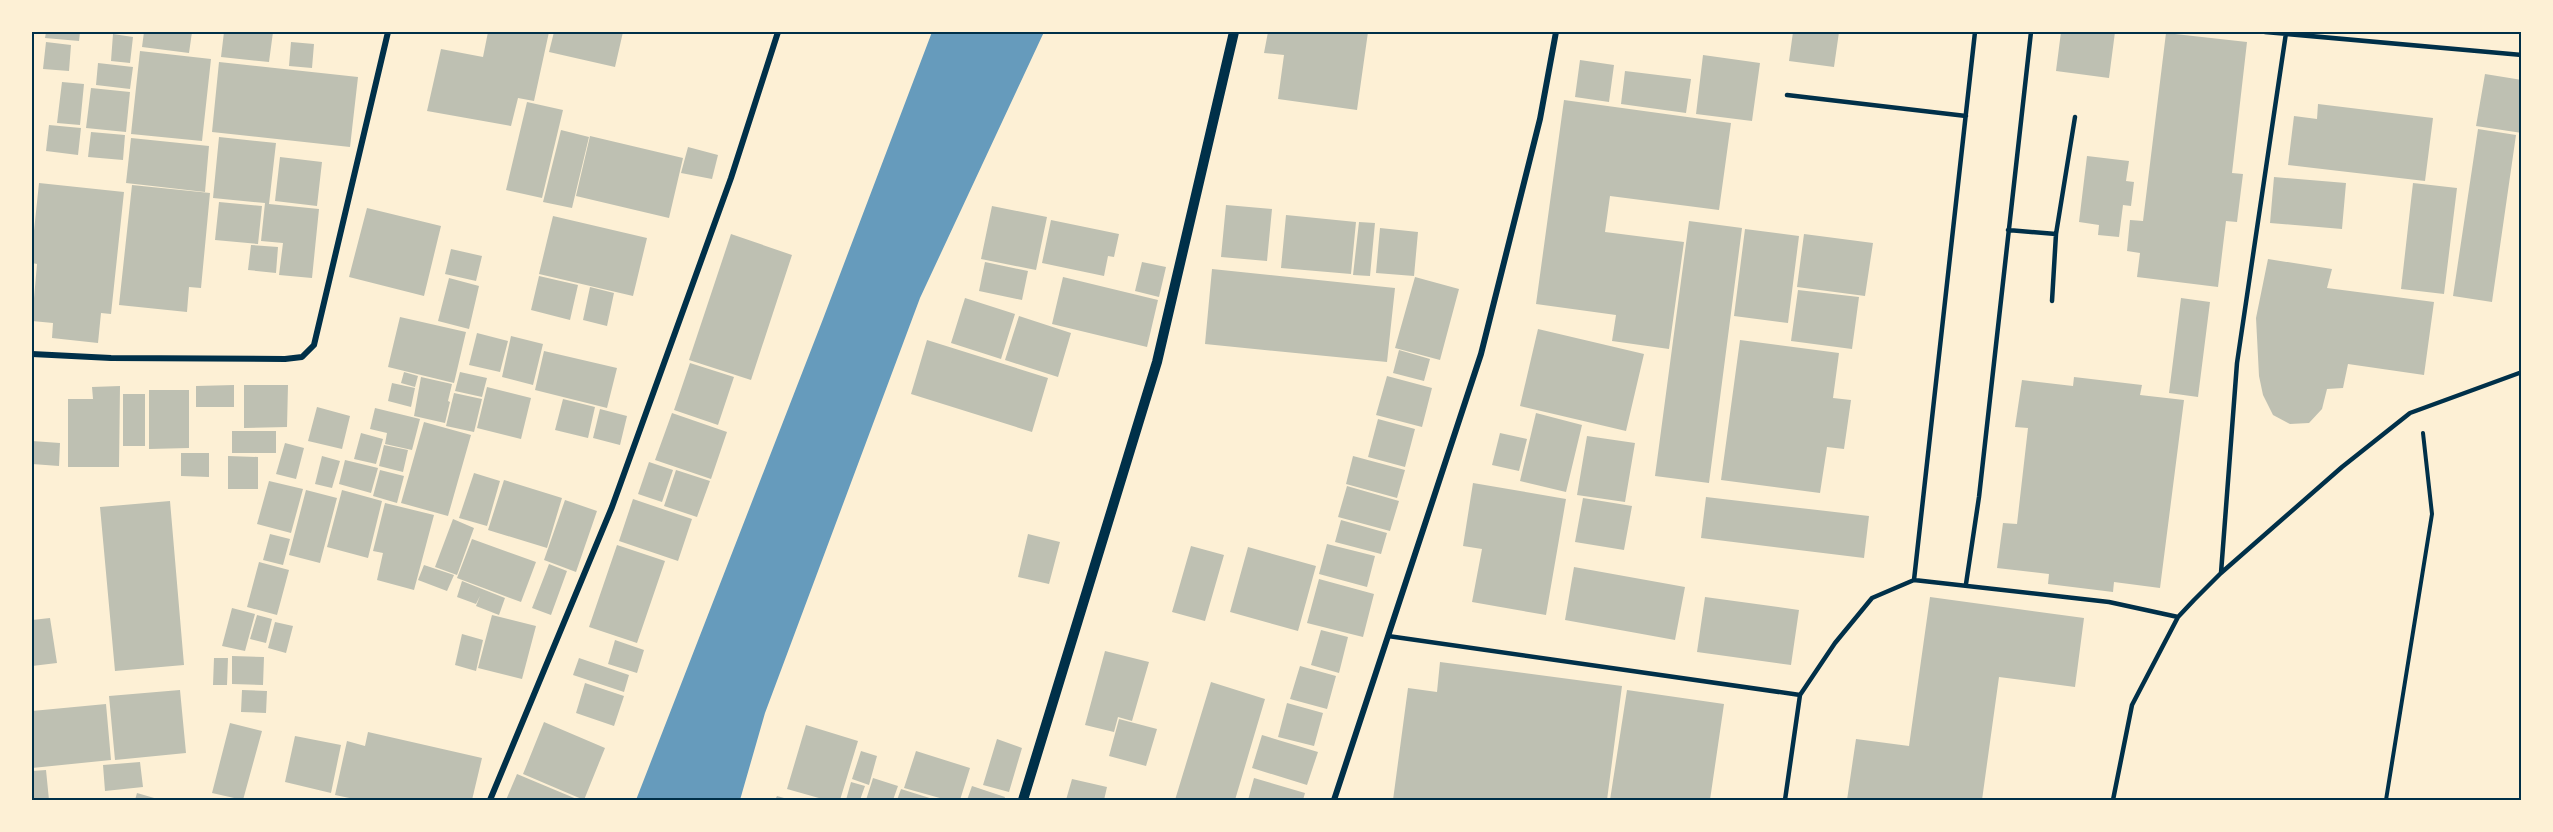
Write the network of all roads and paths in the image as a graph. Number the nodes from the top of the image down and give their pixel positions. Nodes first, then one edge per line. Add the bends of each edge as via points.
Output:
1 (388, 32) edge
2 (778, 32) edge
3 (1234, 32) edge
4 (1556, 32) edge
5 (1975, 32) edge
6 (2031, 32) edge
7 (2265, 32) edge
8 (2286, 33) edge
9 (2522, 55) edge
10 (1787, 95) dead end
11 (1966, 116) junction
12 (2075, 117) dead end
13 (2008, 230) junction
14 (2056, 234) junction
15 (2052, 301) dead end
16 (32, 354) edge
17 (2522, 372) edge
18 (2420, 408) junction
19 (2221, 573) junction
20 (1914, 580) junction
21 (1966, 585) junction
22 (2178, 617) junction
23 (1388, 636) junction
24 (1800, 695) junction
25 (490, 801) edge
26 (1023, 801) edge
27 (1334, 801) edge
28 (1785, 801) edge
29 (2113, 801) edge
30 (2386, 801) edge

1 - 16 street via 314,345 302,357
2 - 25 street via 731,178 612,507
3 - 26 street via 1157,362
4 - 23 street via 1540,119 1481,354
5 - 11 lane
6 - 13 lane
7 - 8 lane
8 - 9 lane
8 - 19 lane via 2237,363
10 - 11 lane
11 - 20 lane
12 - 14 lane
13 - 14 lane
13 - 21 lane via 1980,497
14 - 15 lane
17 - 18 lane
18 - 19 lane via 2342,466
18 - 30 path via 2432,514
19 - 22 lane
20 - 21 lane
20 - 24 lane via 1872,598
21 - 22 lane via 2109,602
22 - 29 lane via 2132,705
23 - 24 lane
23 - 27 street
24 - 28 lane

